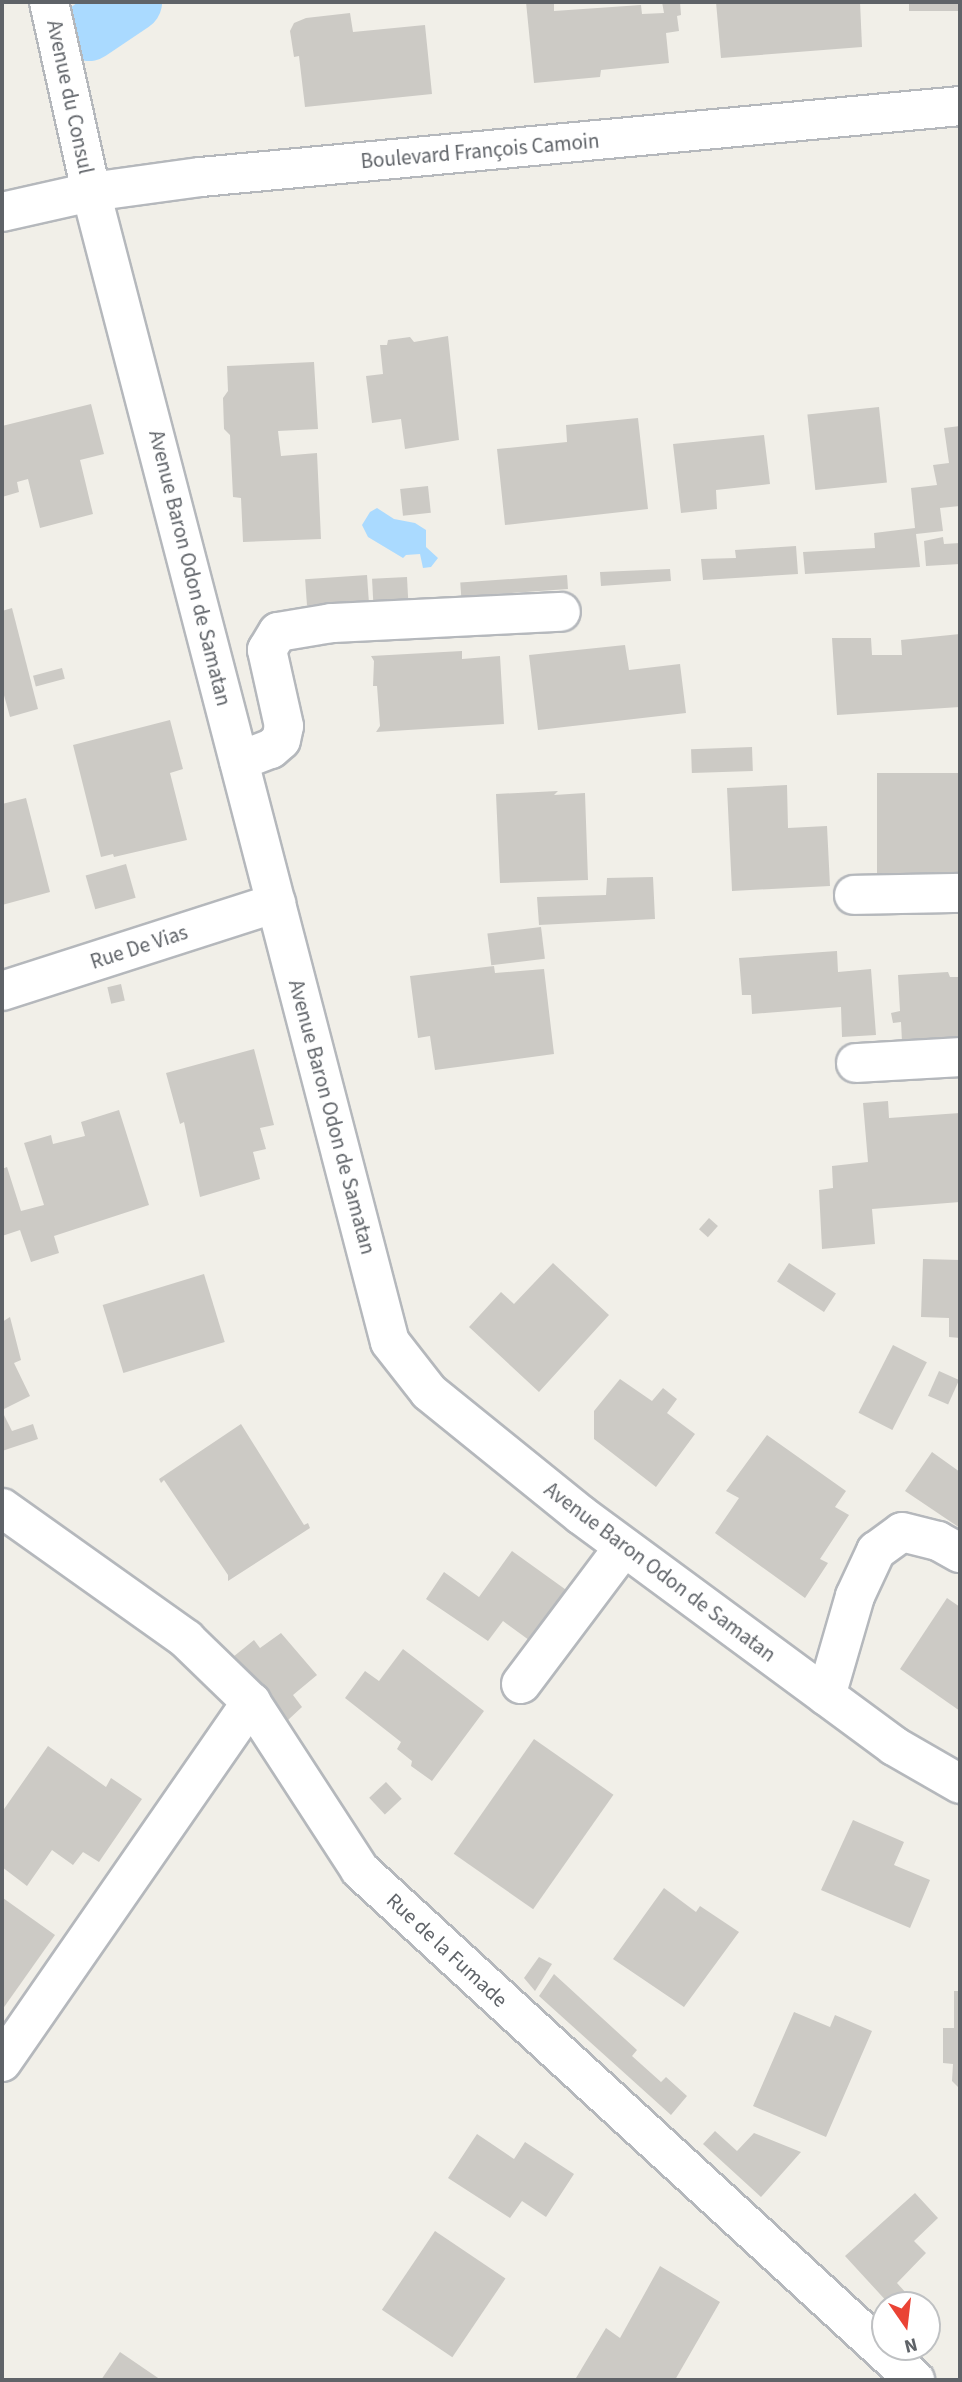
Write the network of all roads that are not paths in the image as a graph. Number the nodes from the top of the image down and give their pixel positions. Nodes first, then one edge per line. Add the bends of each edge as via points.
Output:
1 (49, 2) edge
2 (960, 106) edge
3 (91, 192) junction
4 (2, 212) edge
5 (561, 612) dead end
6 (239, 761) junction
7 (960, 893) edge
8 (854, 895) dead end
9 (276, 903) junction
10 (2, 991) edge
11 (960, 1057) edge
12 (856, 1063) dead end
13 (2, 1508) edge
14 (624, 1547) junction
15 (960, 1553) edge
16 (522, 1684) dead end
17 (825, 1696) junction
18 (251, 1702) junction
19 (960, 1784) edge
20 (2, 2062) edge
21 (915, 2380) edge

1 - 3 street, Avenue du Consul
2 - 3 street, Boulevard François Camoin via 201,177
3 - 4 street, Boulevard François Camoin
3 - 6 street, Avenue Baron Odon de Samatan
5 - 6 street via 332,622 278,632 267,650 284,726 281,740 271,749
6 - 9 street, Avenue Baron Odon de Samatan
7 - 8 street
9 - 10 street, Rue De Vias
9 - 14 street, Avenue Baron Odon de Samatan via 390,1342 429,1392
11 - 12 street
13 - 18 street, Rue de la Fumade via 186,1639
14 - 16 street
14 - 17 street, Avenue Baron Odon de Samatan
15 - 17 street via 938,1541 902,1532 876,1551 855,1596
17 - 19 street, Avenue Baron Odon de Samatan via 894,1746
18 - 20 street
18 - 21 street, Rue de la Fumade via 360,1870

